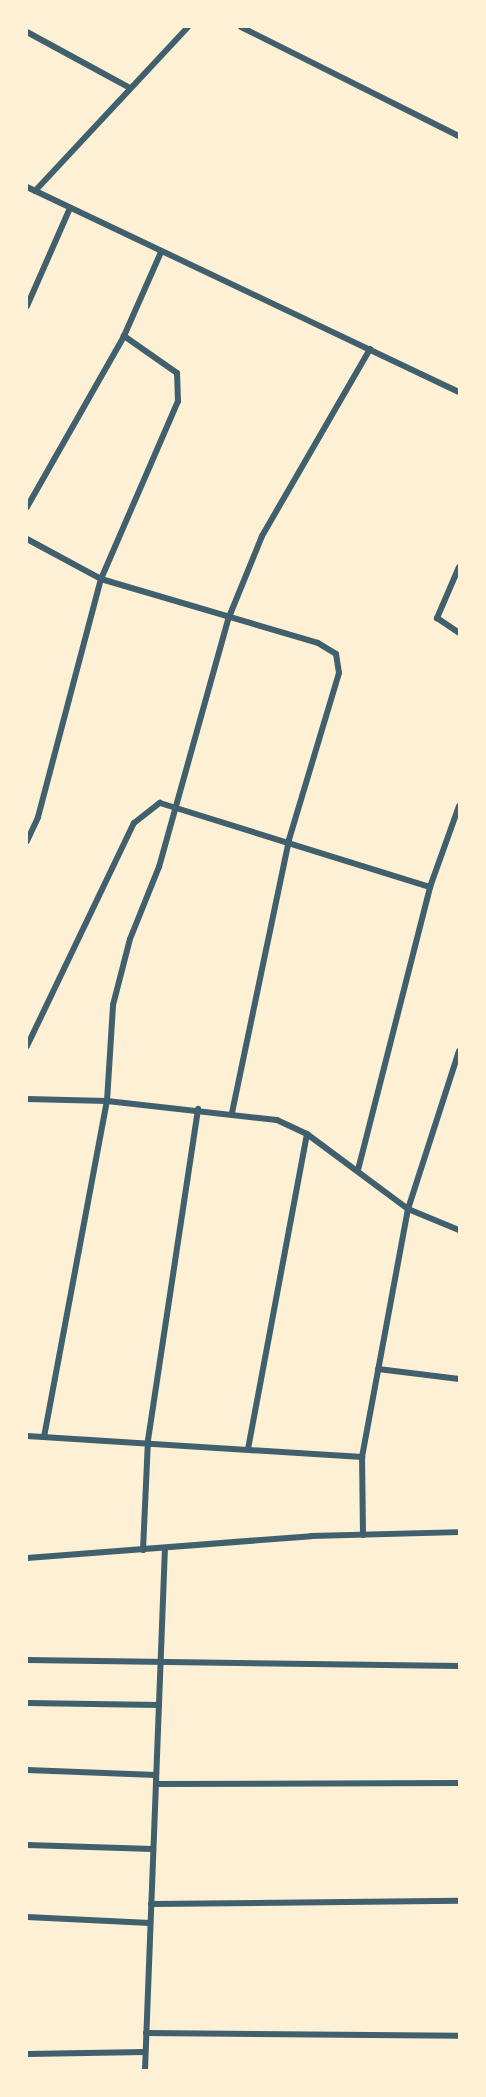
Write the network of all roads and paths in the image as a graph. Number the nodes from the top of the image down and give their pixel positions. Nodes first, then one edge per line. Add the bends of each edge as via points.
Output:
1 (188, 27) edge
2 (241, 27) edge
3 (27, 32) edge
4 (130, 88) junction
5 (459, 136) edge
6 (27, 187) edge
7 (35, 191) junction
8 (70, 208) junction
9 (161, 252) junction
10 (27, 306) edge
11 (124, 336) junction
12 (370, 349) junction
13 (459, 392) edge
14 (27, 507) edge
15 (27, 539) edge
16 (459, 567) edge
17 (100, 579) junction
18 (229, 617) junction
19 (459, 633) edge
20 (176, 804) junction
21 (459, 806) edge
22 (289, 840) junction
23 (27, 841) edge
24 (430, 887) junction
25 (27, 1046) edge
26 (459, 1050) edge
27 (27, 1099) edge
28 (107, 1101) junction
29 (198, 1109) junction
30 (232, 1113) junction
31 (307, 1134) junction
32 (358, 1170) junction
33 (408, 1209) junction
34 (459, 1230) edge
35 (378, 1369) junction
36 (459, 1379) edge
37 (27, 1436) edge
38 (44, 1437) junction
39 (148, 1440) junction
40 (248, 1449) junction
41 (362, 1457) junction
42 (459, 1532) edge
43 (363, 1534) junction
44 (165, 1548) junction
45 (143, 1550) junction
46 (27, 1558) edge
47 (27, 1660) edge
48 (161, 1662) junction
49 (459, 1666) edge
50 (27, 1703) edge
51 (159, 1705) junction
52 (27, 1770) edge
53 (156, 1775) junction
54 (459, 1783) edge
55 (156, 1784) junction
56 (27, 1845) edge
57 (153, 1849) junction
58 (459, 1901) edge
59 (151, 1904) junction
60 (27, 1917) edge
61 (150, 1923) junction
62 (146, 2033) junction
63 (459, 2036) edge
64 (145, 2052) junction
65 (27, 2054) edge
66 (145, 2070) edge

1 - 4 street
2 - 5 street
3 - 4 street
4 - 7 street
6 - 7 street
7 - 8 street
8 - 9 street
8 - 10 street
9 - 11 street
9 - 12 street
11 - 14 street
11 - 17 street via 177,373 181,385
12 - 13 street
12 - 18 street via 262,536
15 - 17 street
16 - 19 street via 437,618
17 - 18 street
17 - 23 street via 38,817
18 - 20 street
18 - 22 street via 318,643 336,654 339,674
20 - 22 street
20 - 25 street via 151,807 134,823
20 - 28 street via 121,969
21 - 24 street
22 - 24 street
22 - 30 street
24 - 32 street
26 - 33 street
27 - 28 street
28 - 29 street
28 - 38 street
29 - 30 street
29 - 39 street
30 - 31 street via 277,1120
31 - 32 street
31 - 40 street
32 - 33 street
33 - 34 street
33 - 35 street
35 - 36 street
35 - 41 street
37 - 38 street
38 - 39 street
39 - 40 street
39 - 45 street
40 - 41 street
41 - 43 street
42 - 43 street
43 - 44 street
44 - 45 street
44 - 48 street
45 - 46 street
47 - 48 street
48 - 49 street
48 - 51 street
50 - 51 street
51 - 53 street
52 - 53 street
53 - 55 street
54 - 55 street
55 - 57 street
56 - 57 street
57 - 59 street
58 - 59 street
59 - 61 street
60 - 61 street
61 - 62 street
62 - 63 street
62 - 64 street
64 - 65 street
64 - 66 street

